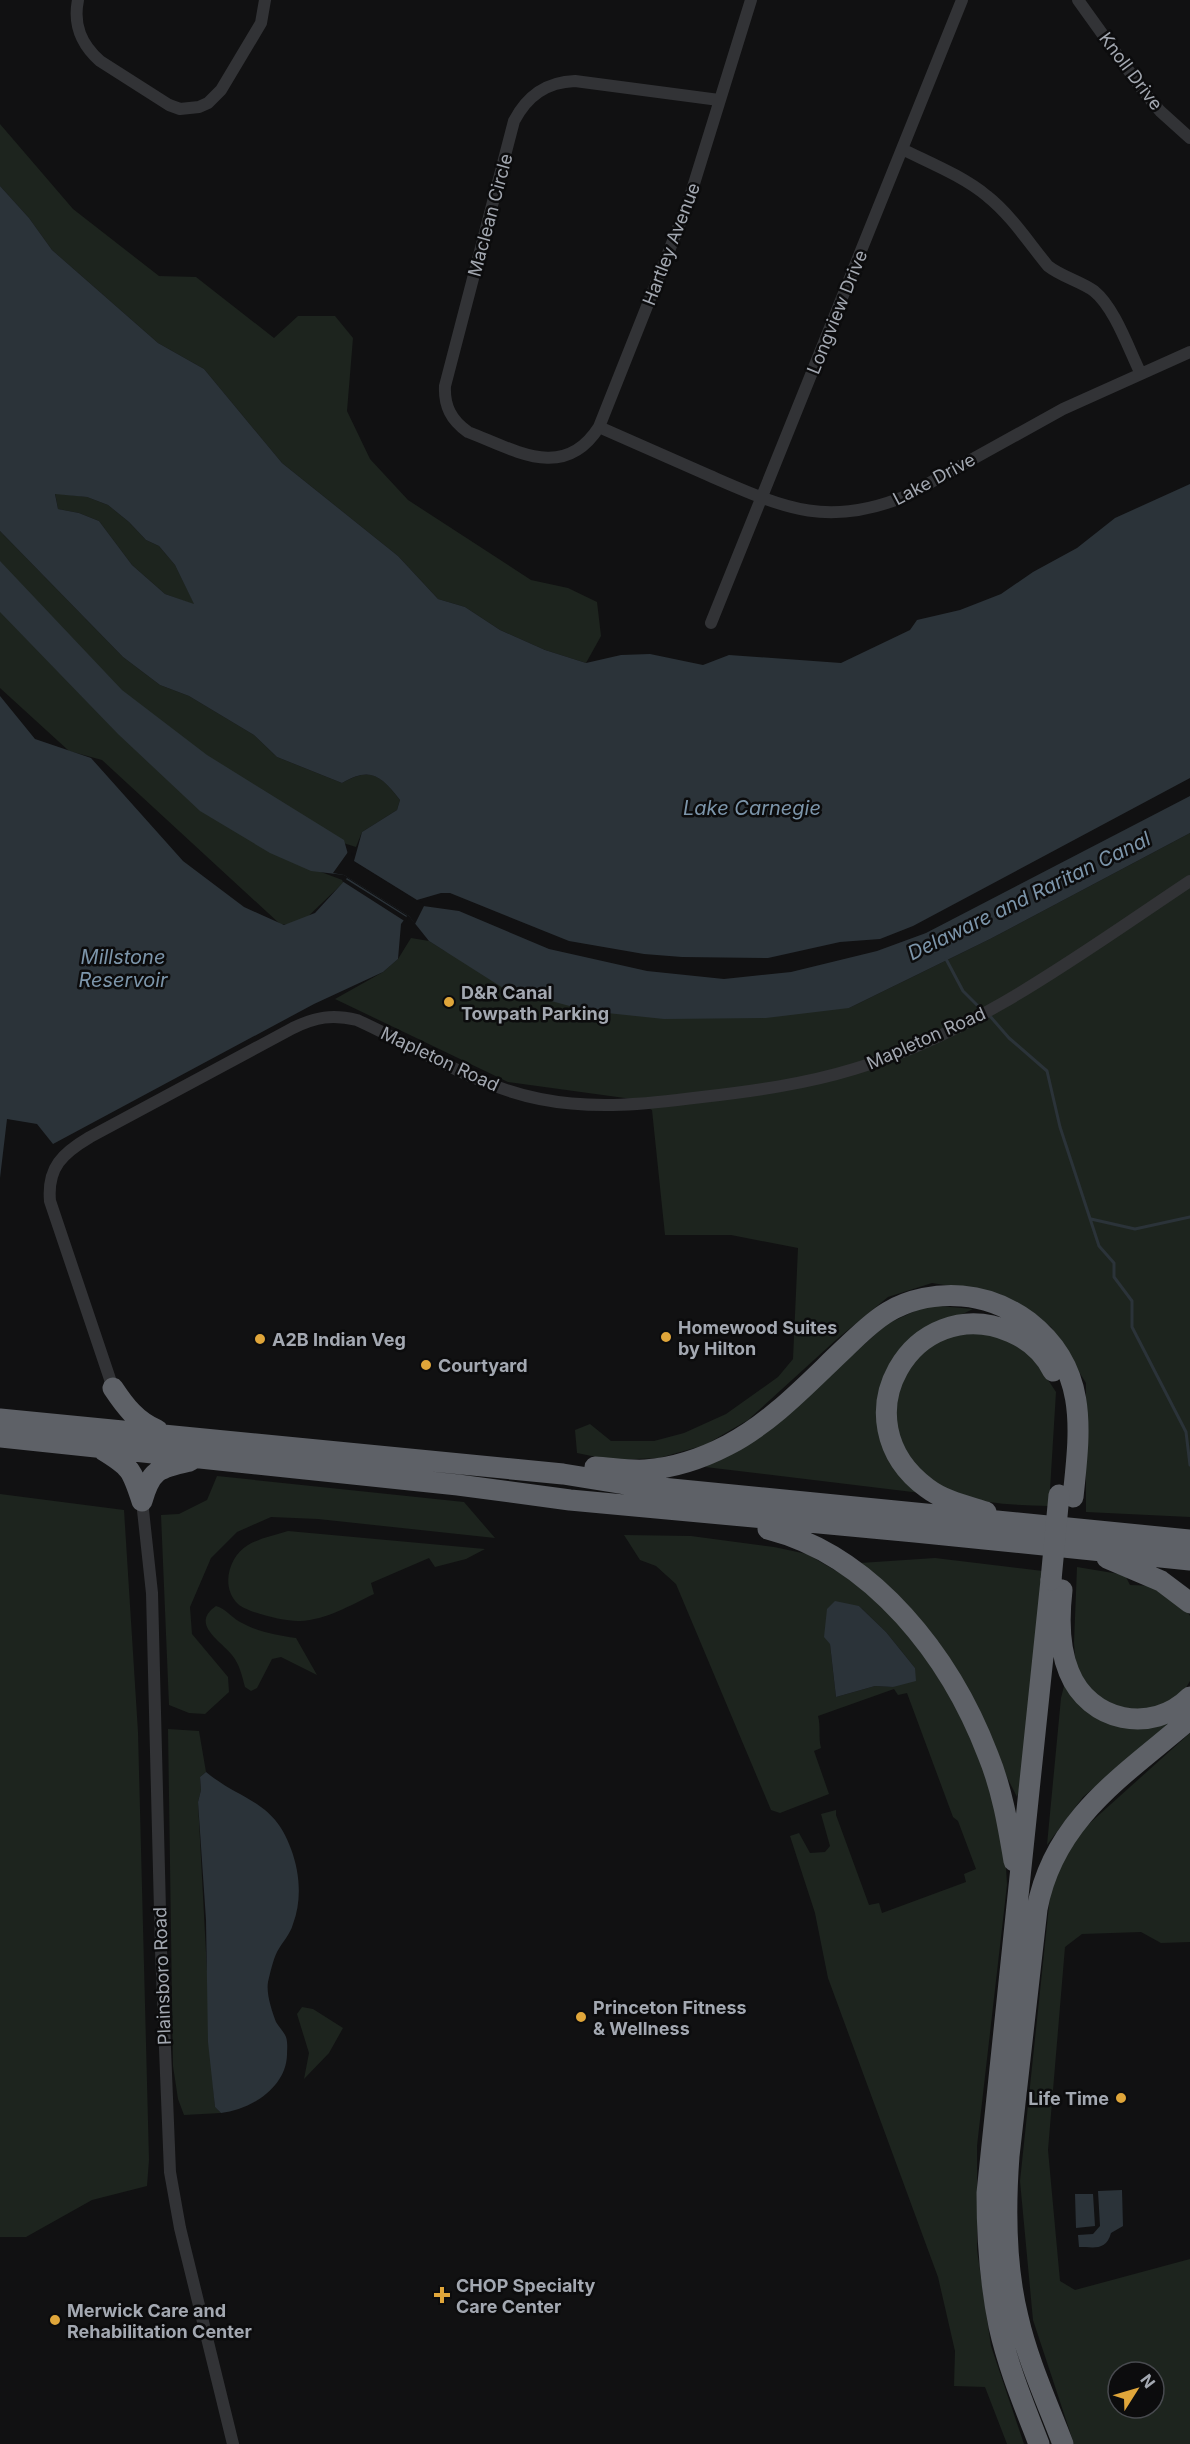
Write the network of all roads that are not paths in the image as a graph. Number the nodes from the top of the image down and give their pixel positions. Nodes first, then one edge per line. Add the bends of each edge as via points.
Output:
1 (78, 0) edge
2 (265, 0) edge
3 (751, 0) edge
4 (962, 0) edge
5 (1078, 0) edge
6 (719, 100) junction
7 (1190, 138) edge
8 (902, 149) junction
9 (1190, 352) edge
10 (1141, 374) junction
11 (599, 427) junction
12 (552, 459) joint
13 (762, 498) junction
14 (711, 623) dead end
15 (1190, 881) edge
16 (113, 1388) junction
17 (0, 1419) edge
18 (81, 1427) junction
19 (163, 1433) junction
20 (0, 1437) edge
21 (100, 1448) junction
22 (206, 1457) junction
23 (563, 1474) junction
24 (1066, 1496) junction
25 (142, 1501) junction
26 (724, 1516) junction
27 (1012, 1521) junction
28 (1190, 1540) edge
29 (1090, 1551) junction
30 (1190, 1560) edge
31 (1058, 1588) junction
32 (1190, 1603) edge
33 (1190, 1697) edge
34 (1190, 1719) edge
35 (1018, 1888) junction
36 (1015, 2092) junction
37 (233, 2444) edge
38 (1039, 2444) edge
39 (1063, 2444) edge

1 - 2 street via 79,32 99,62 170,105 189,109 208,103 221,90 261,23
3 - 6 street, Hartley Avenue
4 - 8 street, Longview Drive
5 - 7 street, Knoll Drive via 1144,92
6 - 11 street, Hartley Avenue via 688,204
6 - 12 street, Maclean Circle via 563,81 530,98 514,121 445,396 452,418 468,432 538,458
8 - 10 street via 974,186 999,207 1048,266 1094,291 1109,309
8 - 13 street, Longview Drive
9 - 10 street, Lake Drive
10 - 13 street, Lake Drive via 1063,410 886,504 828,513 787,507
11 - 12 street, Hartley Avenue via 584,446
11 - 13 street, Lake Drive
13 - 14 street, Longview Drive
15 - 16 street, Mapleton Road via 975,1019 887,1057 824,1077 758,1091 620,1106 569,1104 515,1093 475,1078 357,1020 330,1016 309,1020 90,1137 59,1161 50,1180 50,1201
16 - 18 highway via 109,1413
16 - 19 highway via 132,1414
17 - 18 highway
18 - 19 highway
19 - 23 highway
20 - 21 highway
21 - 22 highway
21 - 25 highway via 129,1467
22 - 25 highway via 161,1468 152,1476
22 - 26 highway
23 - 24 highway via 579,1466 645,1470 725,1447 766,1421 887,1312 946,1295 974,1298 1016,1313 1047,1338 1065,1363 1078,1405 1078,1451
23 - 27 highway via 631,1485
24 - 27 highway via 1065,1408 1059,1384 1044,1357 1021,1337 987,1325 953,1328 931,1337 906,1356 889,1386 886,1413 891,1442 904,1466 928,1489
24 - 31 highway, bridge
25 - 37 street, Plainsboro Road via 152,1593 170,2172
26 - 29 highway
26 - 35 highway via 795,1537 846,1564 912,1626 963,1701 989,1756 1006,1814
27 - 28 highway
29 - 30 highway
29 - 32 highway via 1161,1581
31 - 33 highway via 1069,1674 1081,1693 1100,1709 1120,1718 1143,1720 1163,1715
31 - 35 highway
31 - 36 highway via 1014,2049
34 - 36 highway via 1091,1804 1051,1863 1037,1909
35 - 38 highway via 987,2222 999,2327
36 - 39 highway via 1007,2190 1011,2278 1020,2327

